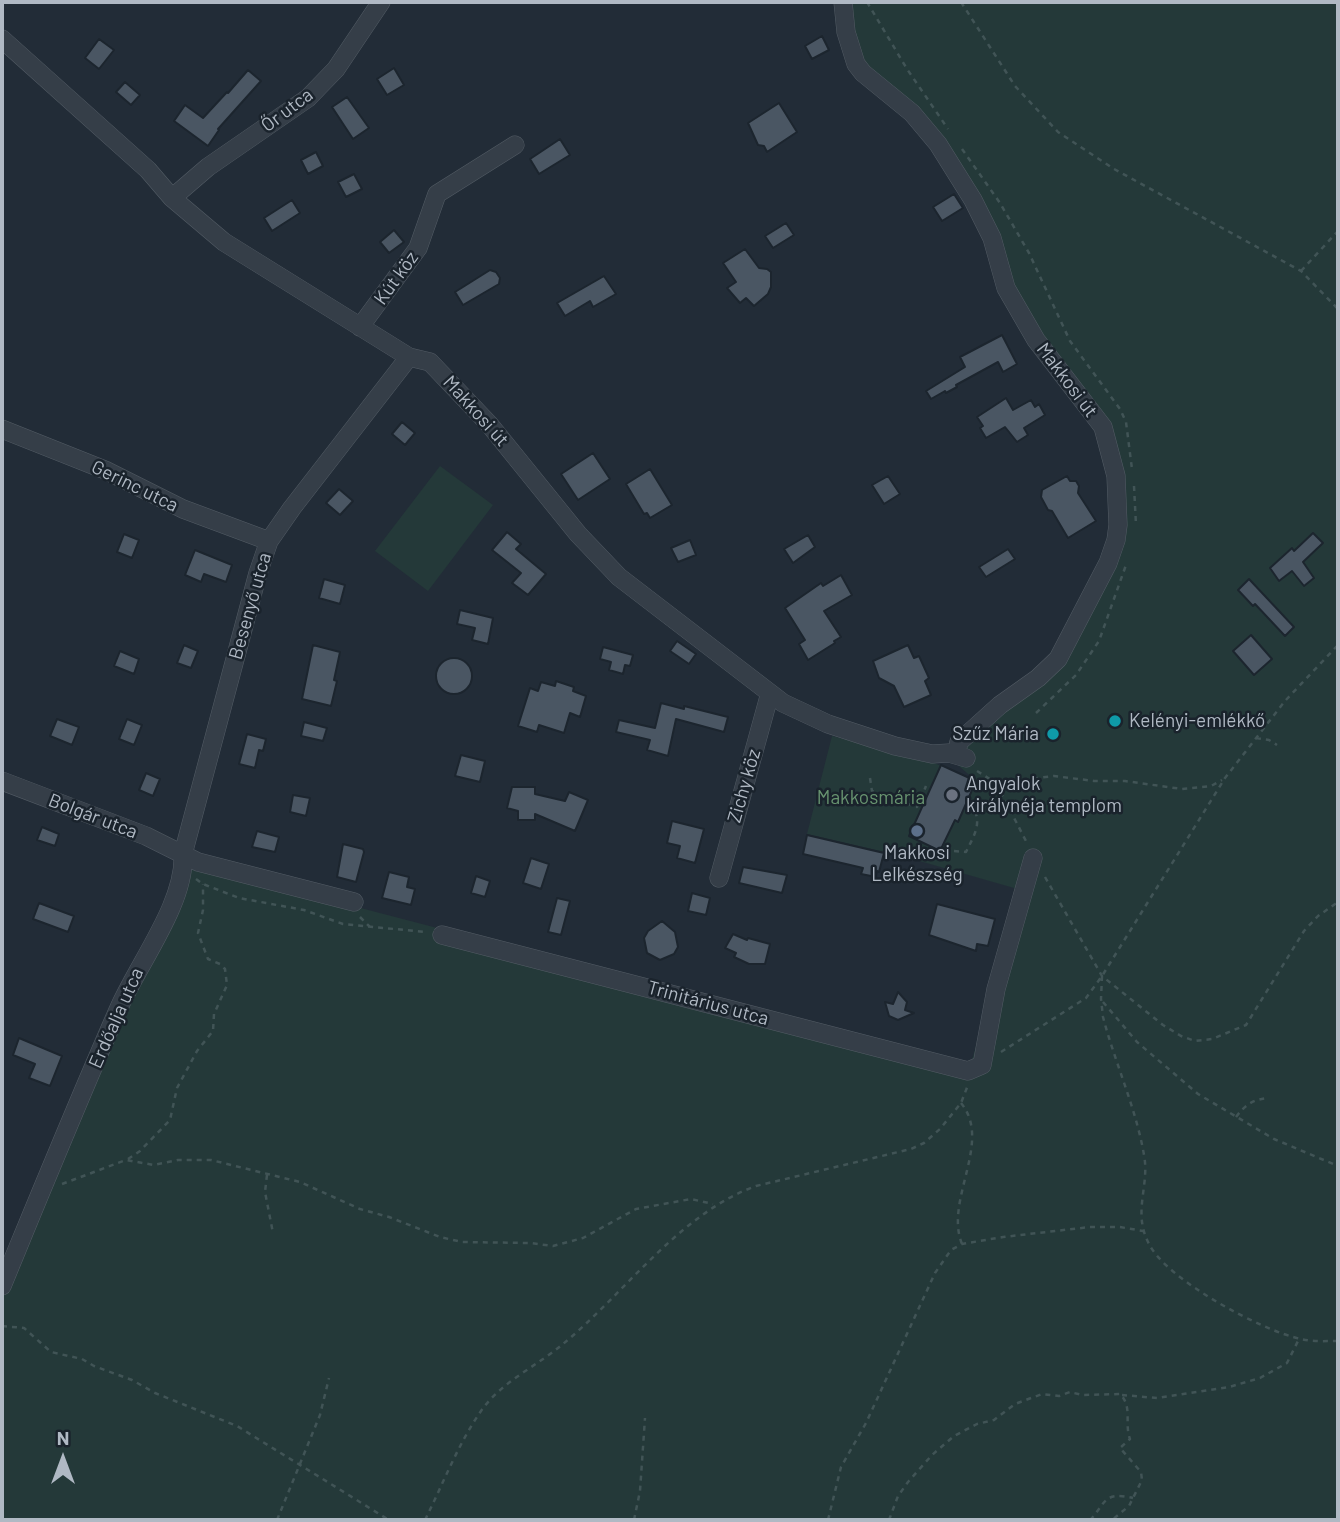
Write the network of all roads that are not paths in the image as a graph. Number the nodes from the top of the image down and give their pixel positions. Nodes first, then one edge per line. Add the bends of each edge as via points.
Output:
1 (381, 2) edge
2 (843, 2) edge
3 (2, 39) edge
4 (515, 145) dead end
5 (172, 198) junction
6 (360, 327) junction
7 (409, 357) junction
8 (2, 429) edge
9 (269, 541) junction
10 (770, 693) junction
11 (2, 781) edge
12 (1034, 858) road end
13 (183, 860) junction
14 (719, 878) dead end
15 (354, 902) dead end
16 (443, 935) road end
17 (2, 1286) edge

1 - 5 street, Őr utca via 336,69 308,98 208,167
2 - 10 street, Makkosi út via 856,64 912,113 938,144 973,200 992,238 1006,288 1036,340 1103,427 1116,476 1118,525 1108,563 1058,659 959,742 961,756 895,746 842,729
3 - 5 street, Makkosi út via 148,170
4 - 6 street, Kút köz via 437,194 418,248
5 - 6 street, Makkosi út via 224,242
6 - 7 street, Makkosi út
7 - 9 street, Besenyő utca
7 - 10 street, Makkosi út via 430,362 619,577
8 - 9 street, Gerinc utca via 105,470 183,509
9 - 13 street, Besenyő utca
10 - 14 street, Zichy köz
11 - 13 street, Bolgár utca via 146,836
12 - 16 street, Trinitárius utca via 978,1067 968,1071
13 - 15 street
13 - 17 street, Erdőalja utca via 174,900 118,1008

